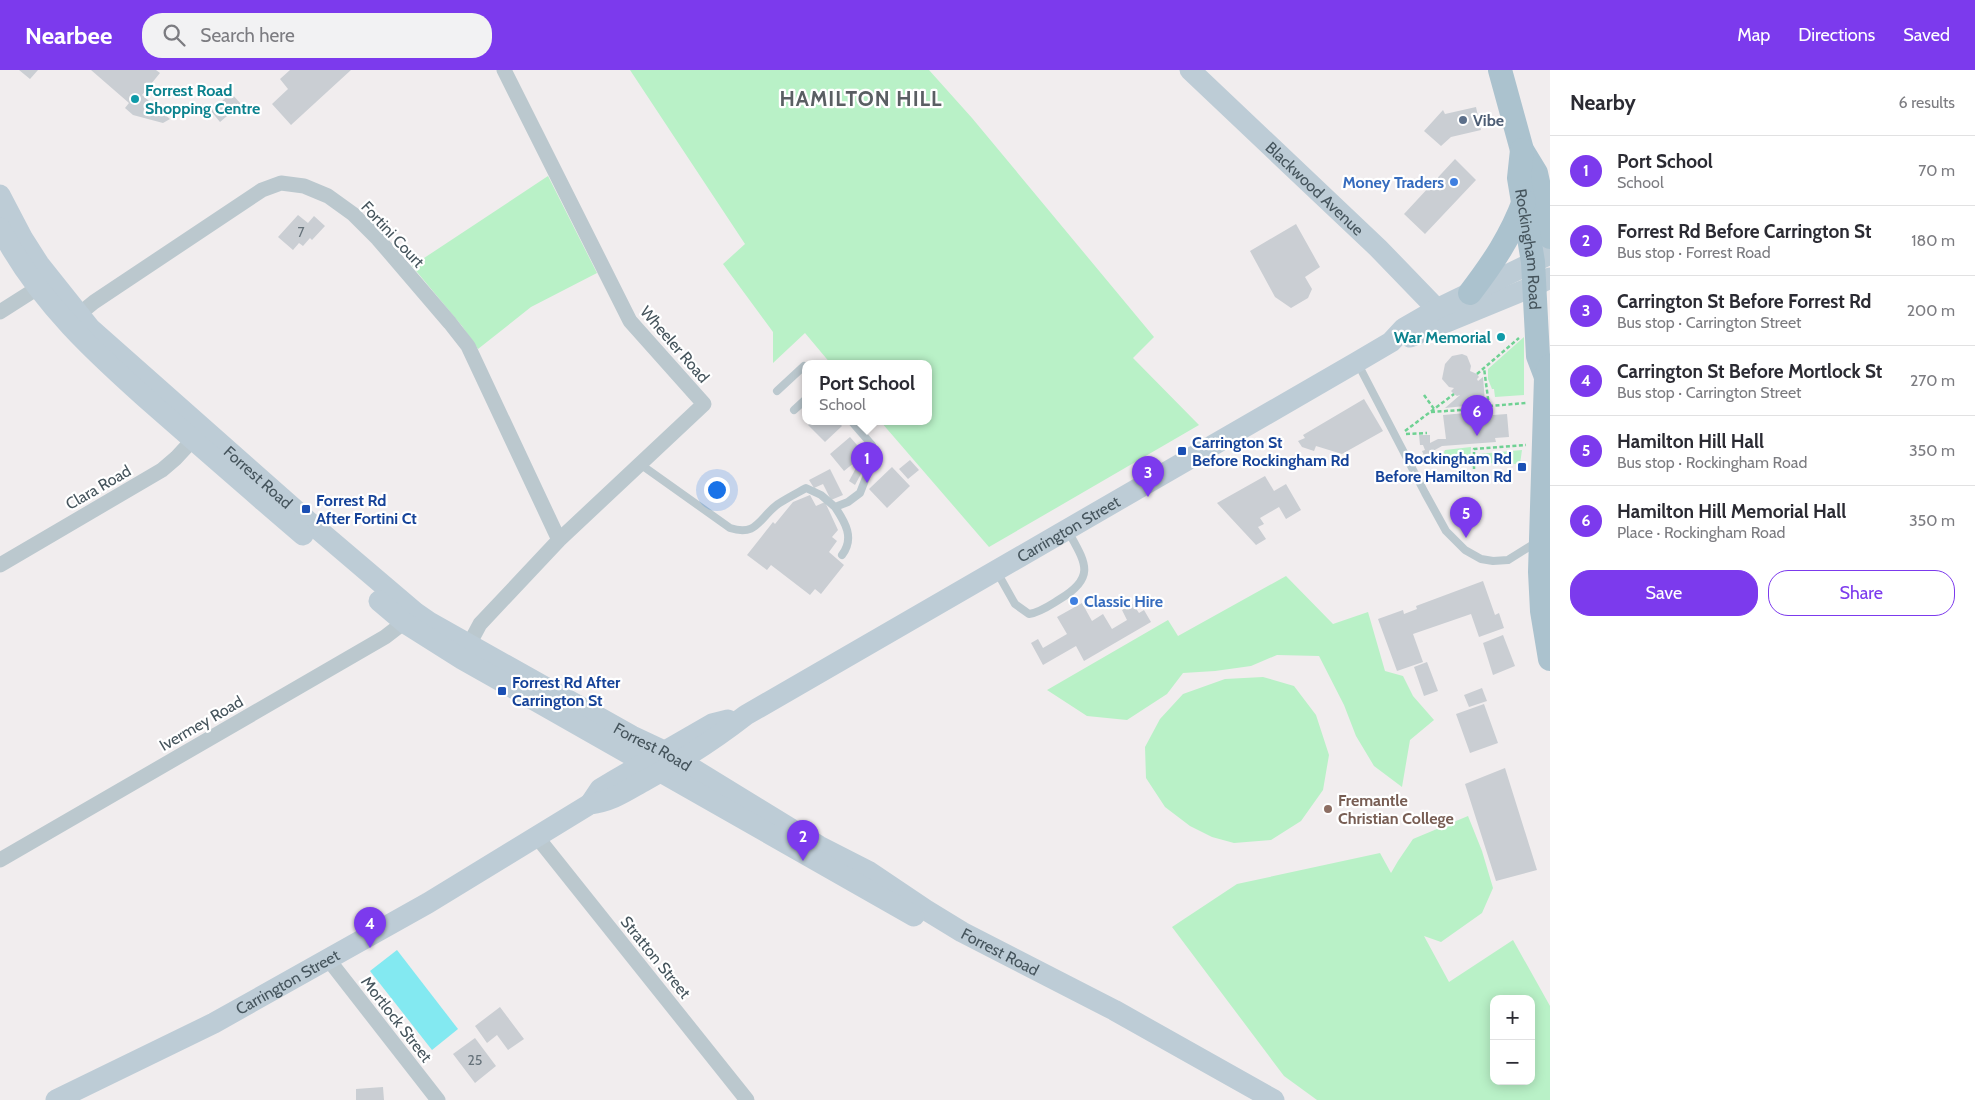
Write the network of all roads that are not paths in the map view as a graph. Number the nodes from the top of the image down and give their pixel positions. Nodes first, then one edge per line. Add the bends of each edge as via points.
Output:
1 (504, 70) edge
2 (1190, 70) edge
3 (1500, 70) edge
4 (1522, 150) junction
5 (0, 195) edge
6 (1524, 201) junction
7 (0, 228) edge
8 (1550, 237) edge
9 (1542, 270) edge
10 (44, 285) junction
11 (1470, 293) junction
12 (1437, 309) junction
13 (0, 312) edge
14 (73, 320) junction
15 (1391, 342) junction
16 (1357, 362) junction
17 (802, 368) edge
18 (1548, 371) edge
19 (777, 392) dead end
20 (802, 403) edge
21 (794, 410) dead end
22 (855, 425) edge
23 (198, 434) junction
24 (640, 464) junction
25 (1546, 475) edge
26 (835, 507) junction
27 (1067, 530) junction
28 (1540, 539) junction
29 (559, 540) junction
30 (842, 555) dead end
31 (0, 565) edge
32 (996, 570) junction
33 (411, 618) junction
34 (465, 651) junction
35 (1550, 659) edge
36 (672, 756) junction
37 (652, 768) junction
38 (537, 837) junction
39 (0, 860) edge
40 (328, 959) junction
41 (56, 1100) edge
42 (438, 1100) edge
43 (747, 1100) edge
44 (1246, 1100) edge
45 (1274, 1100) edge

1 - 24 street, Wheeler Road via 630,321 704,404
2 - 12 main road, Blackwood Avenue via 1378,248
3 - 4 main road, Rockingham Road
4 - 6 main road, Rockingham Road via 1519,178
4 - 8 main road, Rockingham Road via 1536,173
5 - 10 main road, Forrest Road
6 - 9 main road, Rockingham Road
6 - 11 main road via 1508,240
7 - 10 main road, Forrest Road via 11,250
9 - 11 main road, Carrington Street
9 - 15 main road, Carrington Street via 1410,338
9 - 18 main road, Rockingham Road via 1538,356
10 - 13 street
10 - 14 main road, Forrest Road
11 - 12 main road, Carrington Street
12 - 15 main road, Carrington Street via 1404,328
14 - 23 main road, Forrest Road via 116,372
14 - 29 street, Fortini Court via 94,302 262,190 280,183 304,186 328,196 353,214 378,239 468,346
15 - 16 main road, Carrington Street
16 - 27 main road, Carrington Street
16 - 28 lane via 1446,531 1464,550 1481,559 1508,560
17 - 19 lane
18 - 25 main road, Rockingham Road
20 - 21 lane
22 - 26 lane via 872,445 874,457 860,493
23 - 31 street, Clara Road via 162,470
23 - 33 main road, Forrest Road
24 - 26 lane via 740,532 749,531 778,504 806,488
24 - 29 street, Wheeler Road
25 - 28 main road, Rockingham Road
26 - 30 lane via 846,523 849,538
27 - 32 main road, Carrington Street
27 - 32 lane via 1084,560 1084,573 1074,590 1038,612 1029,614 1015,604
28 - 35 main road, Rockingham Road via 1542,611
29 - 34 street, Wheeler Road via 480,624
32 - 36 main road, Carrington Street via 746,715 712,724
33 - 34 main road, Forrest Road
33 - 39 street, Ivermey Road via 385,637
34 - 36 main road, Forrest Road
34 - 37 main road, Forrest Road
36 - 37 main road, Carrington Street
36 - 45 main road, Forrest Road via 819,846 868,871 962,932 1114,1010
37 - 38 main road, Carrington Street via 600,789 590,804
37 - 44 main road, Forrest Road via 996,963 1115,1021
38 - 40 main road, Carrington Street
38 - 43 street, Stratton Street
40 - 41 main road, Carrington Street via 193,1034
40 - 42 street, Mortlock Street

